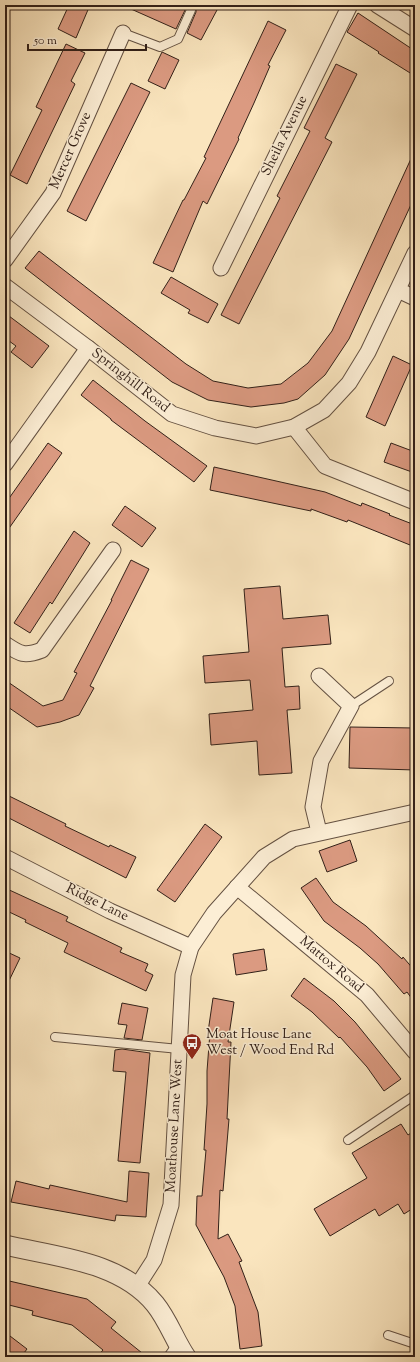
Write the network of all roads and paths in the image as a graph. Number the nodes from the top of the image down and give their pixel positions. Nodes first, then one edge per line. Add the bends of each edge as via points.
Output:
1 (350, 5) edge
2 (377, 5) edge
3 (191, 10) dead end
4 (415, 29) edge
5 (123, 33) joint
6 (415, 253) edge
7 (5, 260) edge
8 (221, 268) dead end
9 (5, 286) edge
10 (398, 290) junction
11 (415, 298) edge
12 (88, 348) junction
13 (294, 427) junction
14 (5, 464) edge
15 (415, 502) edge
16 (113, 550) dead end
17 (5, 644) edge
18 (319, 676) dead end
19 (390, 681) dead end
20 (351, 706) junction
21 (415, 812) edge
22 (319, 832) junction
23 (5, 857) edge
24 (237, 887) junction
25 (191, 947) junction
26 (55, 1037) dead end
27 (179, 1049) junction
28 (415, 1052) edge
29 (415, 1095) edge
30 (348, 1140) dead end
31 (5, 1245) edge
32 (138, 1285) junction
33 (388, 1335) dead end
34 (415, 1344) edge
35 (179, 1354) edge

1 - 8 street, Sheila Avenue
2 - 4 street
3 - 5 lane via 178,39 160,47
5 - 7 street, Mercer Grove via 54,193
6 - 10 street, Springhill Road
9 - 12 street, Springhill Road
10 - 11 street
10 - 13 street, Springhill Road via 368,352 349,383 324,410
12 - 13 street, Springhill Road via 172,414 215,428 256,436
12 - 14 street
13 - 15 street via 324,466
16 - 17 street via 42,650 30,655 19,654
18 - 20 street
19 - 20 lane
20 - 22 street via 321,762 313,807
21 - 22 street, Moathouse Lane West
22 - 24 street, Moathouse Lane West via 293,839 264,857
23 - 25 street, Ridge Lane via 110,911
24 - 25 street, Moathouse Lane West via 214,913
24 - 28 street, Mattox Road via 368,995
25 - 27 street, Moathouse Lane West via 183,975
26 - 27 lane
27 - 32 street, Moathouse Lane West via 171,1206 154,1260
29 - 30 lane
31 - 32 street via 94,1265
32 - 35 street via 156,1305
33 - 34 lane

